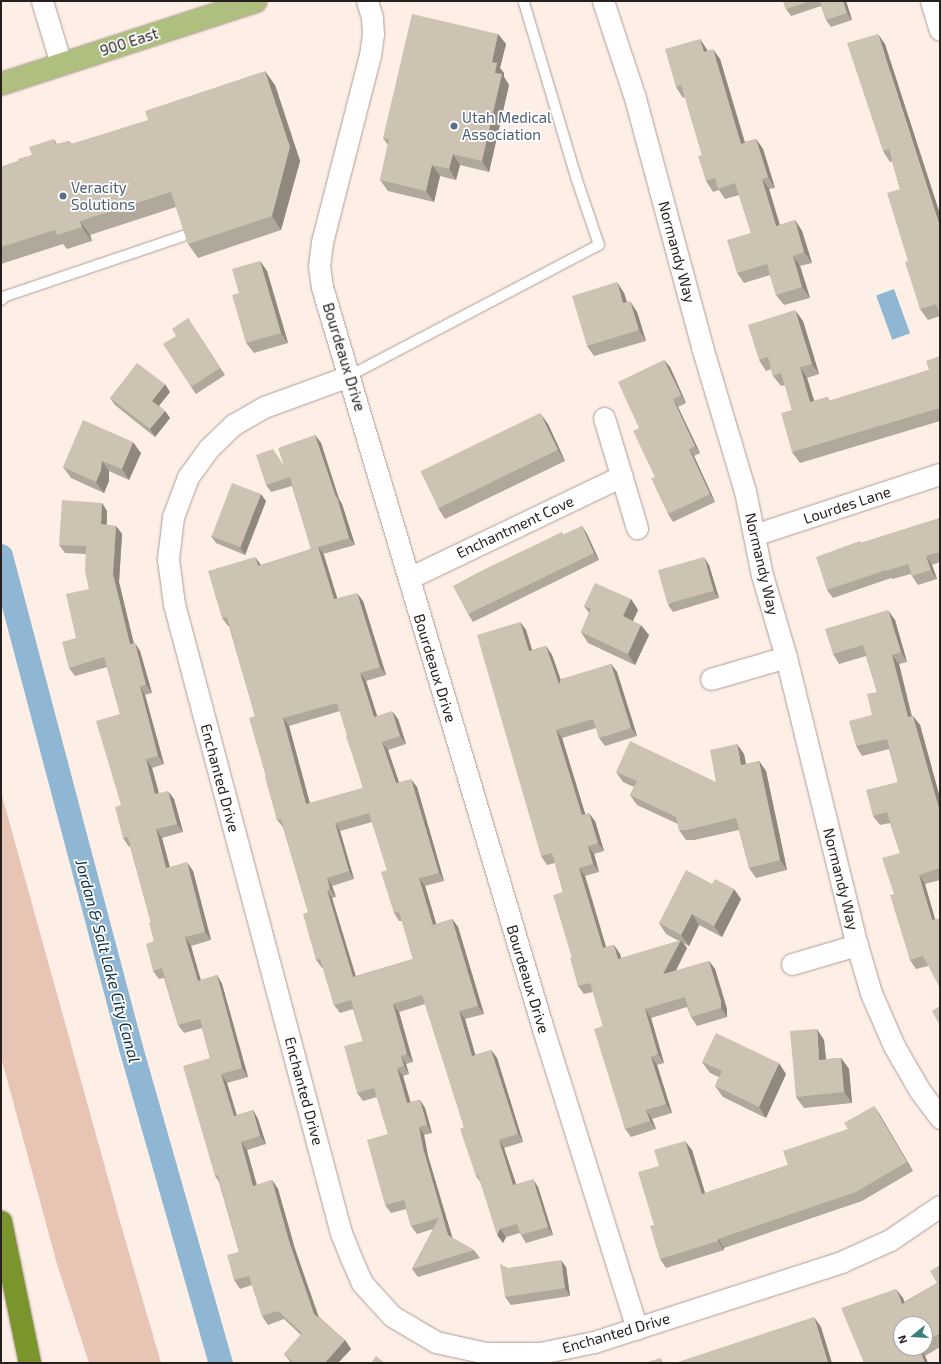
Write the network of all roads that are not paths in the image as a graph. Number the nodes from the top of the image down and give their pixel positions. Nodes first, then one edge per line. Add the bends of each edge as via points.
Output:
1 (42, 1) edge
2 (256, 1) edge
3 (367, 1) edge
4 (603, 1) edge
5 (931, 1) edge
6 (523, 2) edge
7 (940, 30) edge
8 (61, 64) junction
9 (1, 84) edge
10 (183, 236) edge
11 (3, 295) edge
12 (349, 376) junction
13 (604, 418) dead end
14 (940, 474) edge
15 (622, 476) junction
16 (637, 528) dead end
17 (754, 535) junction
18 (409, 578) junction
19 (786, 657) junction
20 (711, 679) dead end
21 (857, 945) junction
22 (792, 964) dead end
23 (940, 1118) edge
24 (940, 1206) edge
25 (1, 1222) edge
26 (1, 1280) edge
27 (637, 1329) junction
28 (29, 1363) edge

1 - 8 street
2 - 8 main road, 900 East
3 - 12 street, Bourdeaux Drive via 372,17 373,34 370,54 322,242 319,266 322,287
4 - 17 street, Normandy Way via 635,98 702,347 745,491
5 - 7 street
6 - 12 lane via 599,245
8 - 9 main road, 900 East
10 - 11 lane
12 - 18 street, Bourdeaux Drive
12 - 27 street, Enchanted Drive via 264,407 234,424 208,448 188,477 173,517 168,559 174,604 341,1232 362,1283 392,1316 436,1342 486,1354 540,1353 594,1342
13 - 15 street
14 - 17 street, Lourdes Lane
15 - 16 street
15 - 18 street, Enchantment Cove
17 - 19 street, Normandy Way via 762,575
18 - 27 street, Bourdeaux Drive via 543,1028
19 - 20 street
19 - 21 street, Normandy Way
21 - 22 street
21 - 23 street, Normandy Way via 871,993 894,1046 920,1091
24 - 27 street, Enchanted Drive via 890,1240 841,1262
25 - 28 highway
26 - 28 highway

